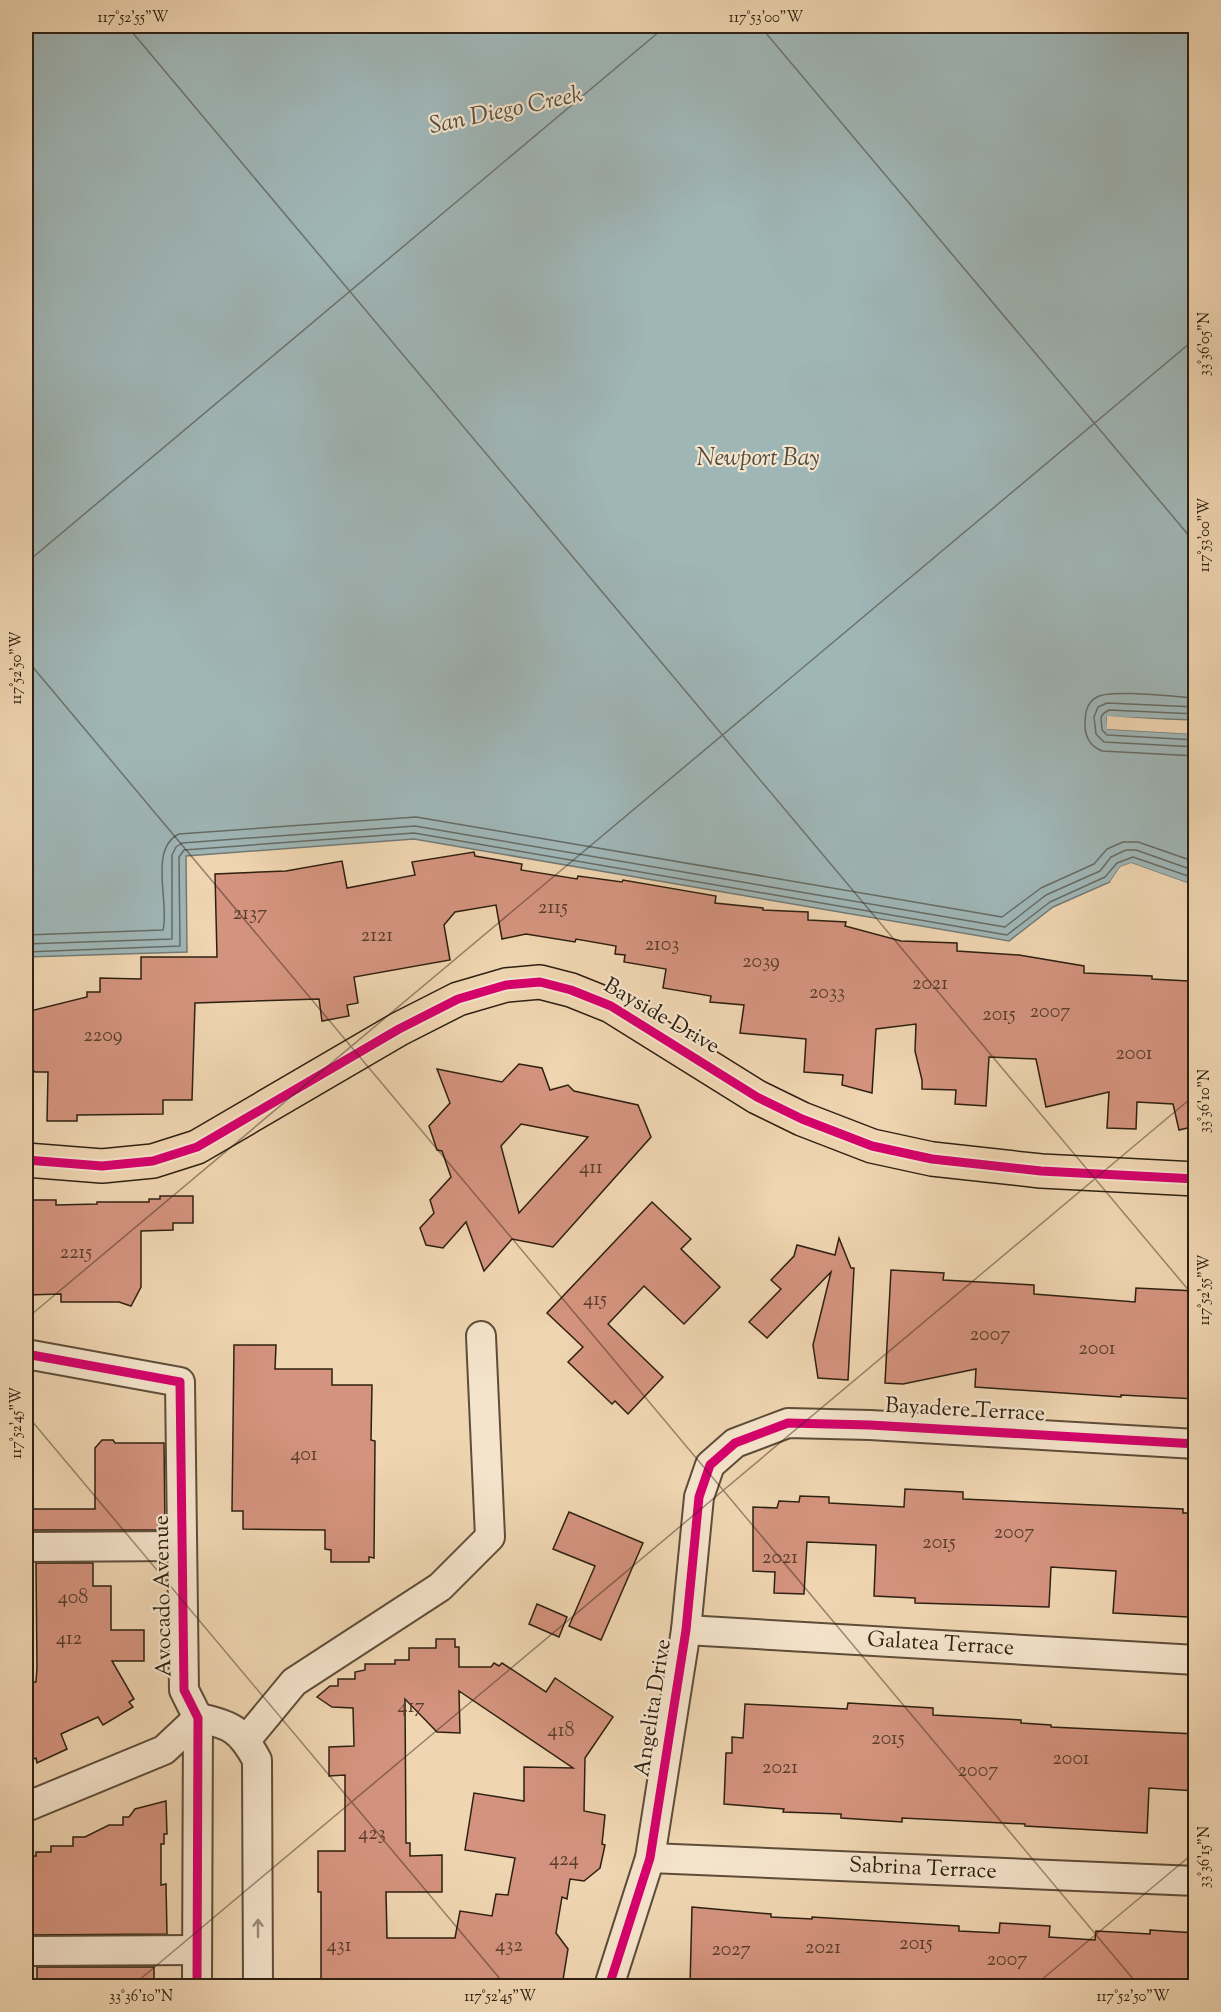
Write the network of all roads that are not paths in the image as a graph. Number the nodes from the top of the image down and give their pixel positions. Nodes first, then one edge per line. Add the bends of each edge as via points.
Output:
1 (26, 1160) edge
2 (1196, 1179) edge
3 (481, 1336) dead end
4 (26, 1354) edge
5 (735, 1443) joint
6 (1196, 1444) edge
7 (182, 1546) junction
8 (26, 1547) edge
9 (686, 1630) junction
10 (1196, 1660) edge
11 (198, 1718) junction
12 (246, 1740) junction
13 (26, 1807) edge
14 (651, 1858) junction
15 (1196, 1881) edge
16 (198, 1950) junction
17 (26, 1951) edge
18 (197, 1986) edge
19 (258, 1986) edge
20 (609, 1986) edge

1 - 2 main road, Bayside Drive via 102,1166 153,1161 197,1147 399,1029 458,999 506,985 540,982 611,1006 757,1097 872,1146 932,1159 1041,1171
3 - 12 street via 490,1537 440,1587 294,1682
4 - 7 street, Avocado Avenue via 180,1382
5 - 6 street, Bayadere Terrace via 788,1423
5 - 9 street, Angelita Drive via 710,1465 699,1497
7 - 8 street
7 - 11 street, Avocado Avenue via 184,1690
9 - 10 street, Galatea Terrace
9 - 14 street, Angelita Drive
11 - 12 street via 222,1722
11 - 13 street via 164,1750
11 - 16 street, Avocado Avenue
19 -> 12 street via 257,1760
14 - 15 street, Sabrina Terrace
14 - 20 street, Angelita Drive
16 - 17 street
16 - 18 street, Avocado Avenue

